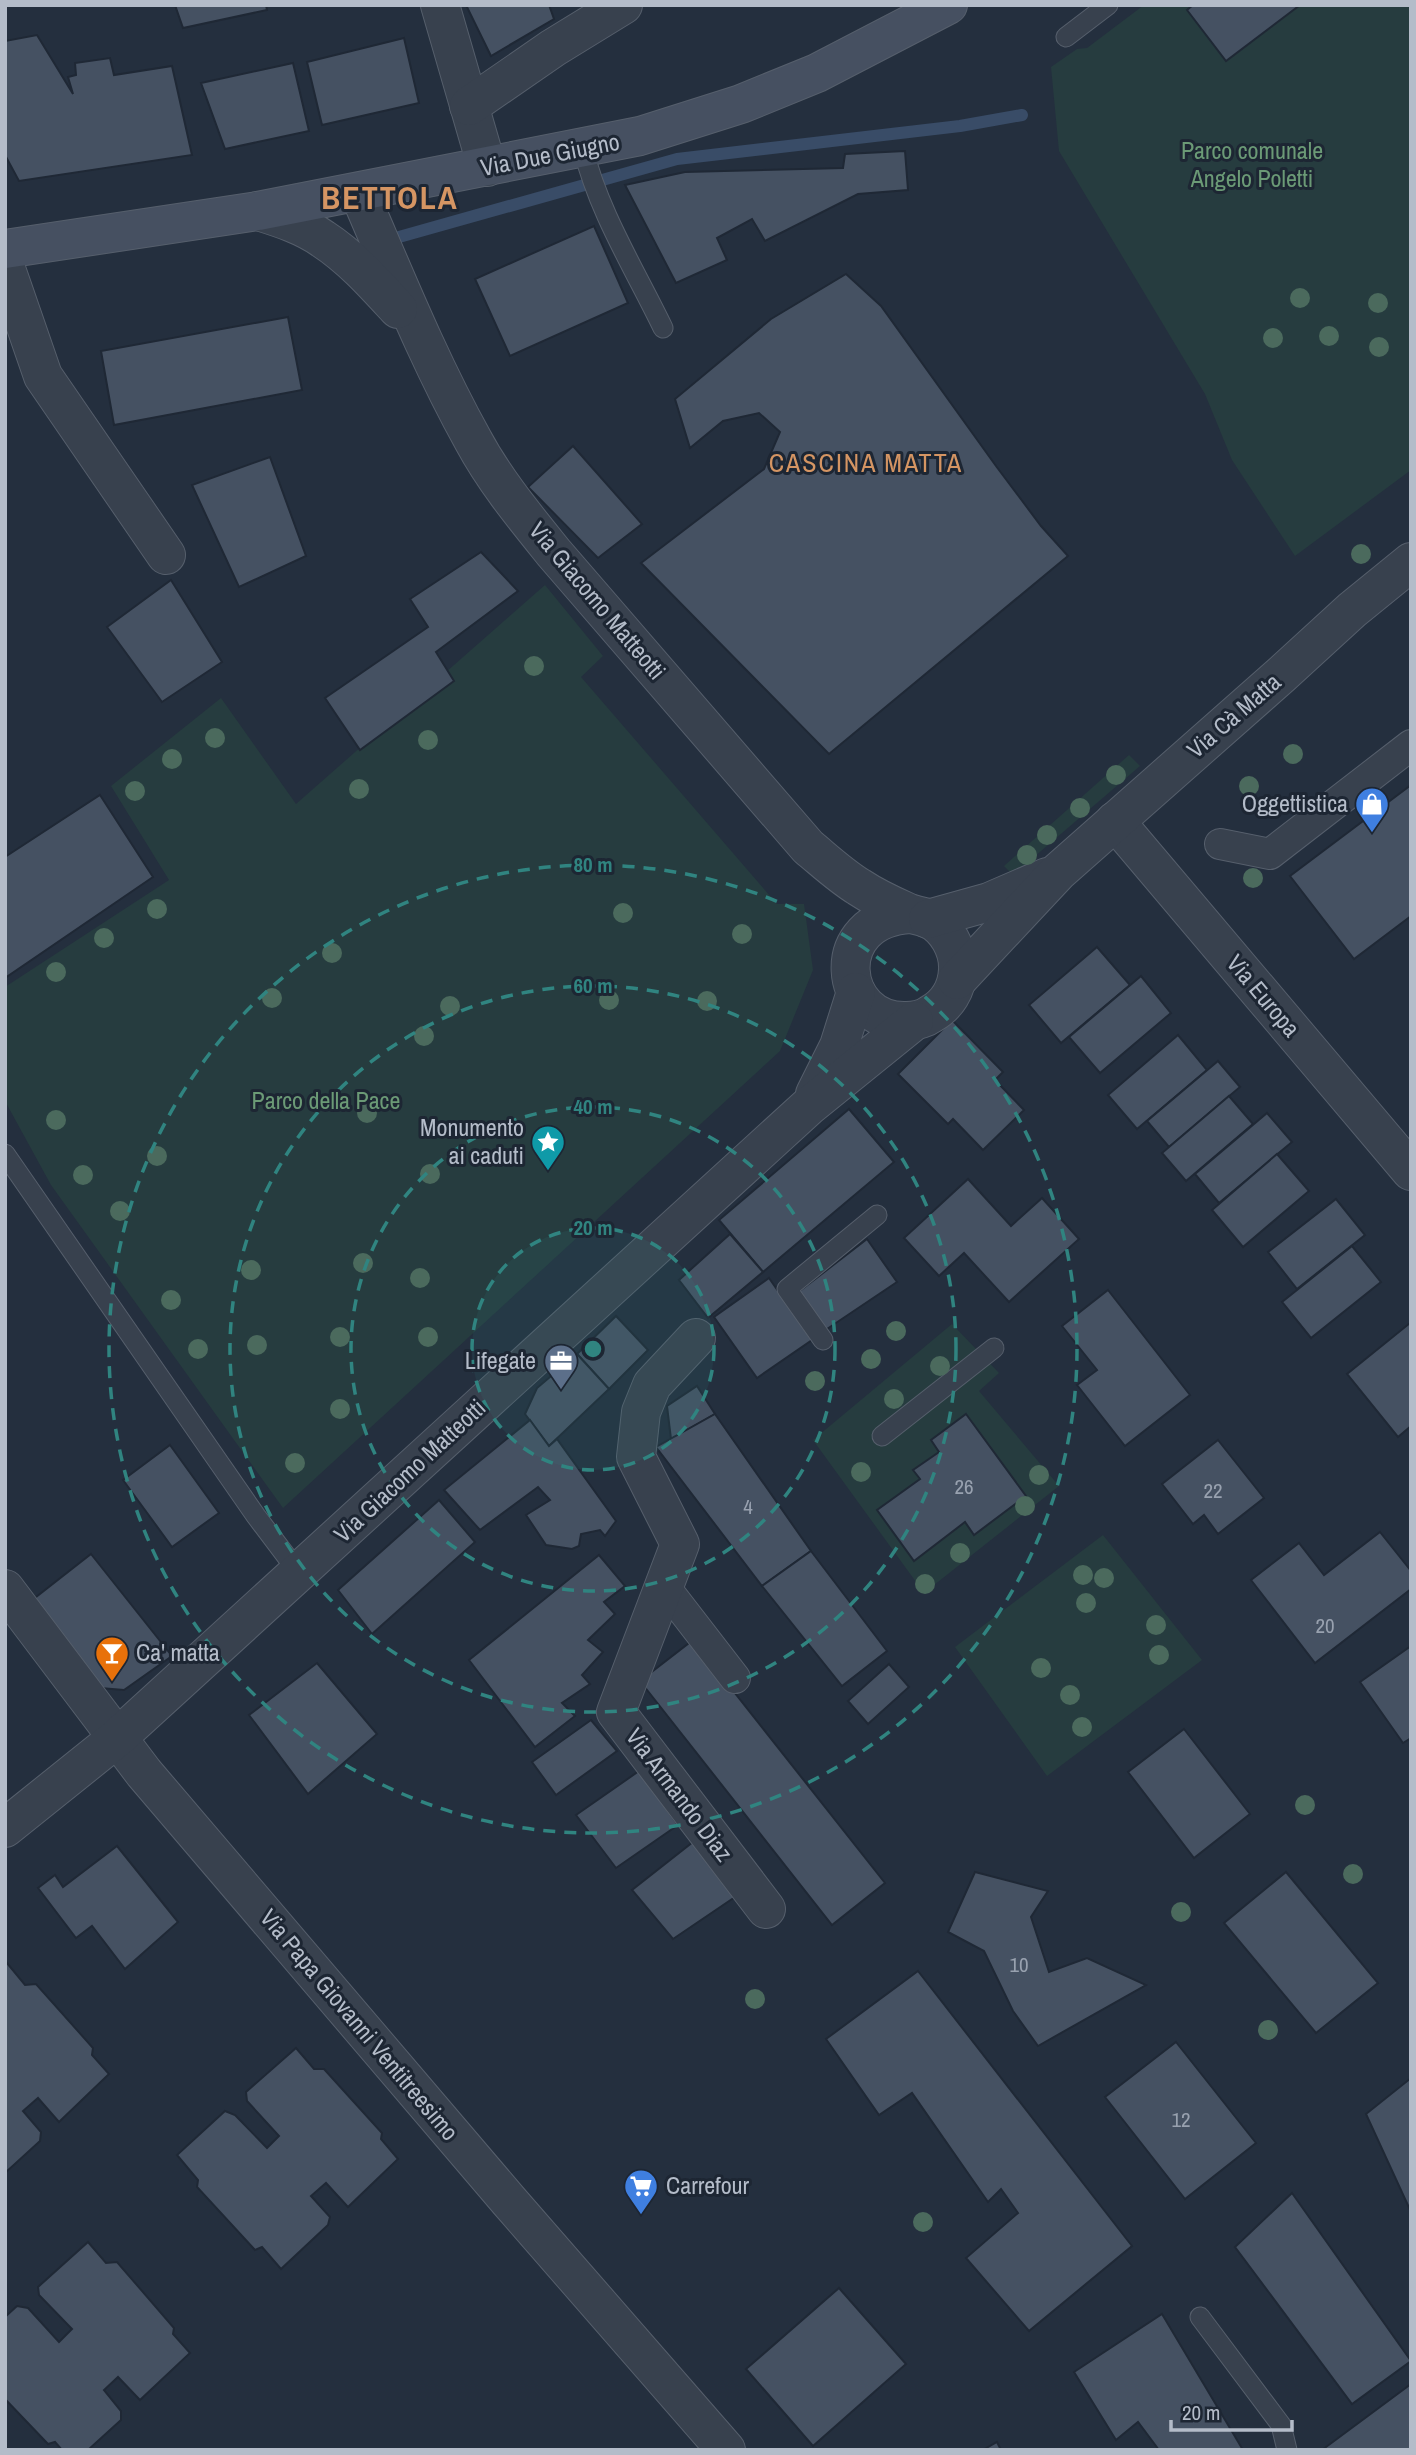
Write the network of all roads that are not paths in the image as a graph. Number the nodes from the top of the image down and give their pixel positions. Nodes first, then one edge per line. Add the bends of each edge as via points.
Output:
1 (440, 5) edge
2 (622, 5) edge
3 (948, 5) edge
4 (1108, 5) edge
5 (1066, 37) dead end
6 (469, 106) junction
7 (585, 160) junction
8 (487, 167) junction
9 (359, 193) junction
10 (257, 211) junction
11 (5, 249) edge
12 (5, 266) edge
13 (663, 328) dead end
14 (419, 331) junction
15 (166, 555) dead end
16 (1411, 562) edge
17 (1411, 745) edge
18 (1115, 821) junction
19 (1220, 844) dead end
20 (808, 847) junction
21 (1058, 872) junction
22 (919, 916) junction
23 (853, 950) junction
24 (957, 980) junction
25 (856, 992) junction
26 (914, 1021) junction
27 (809, 1106) junction
28 (5, 1154) edge
29 (1411, 1171) edge
30 (877, 1215) dead end
31 (696, 1338) dead end
32 (823, 1340) dead end
33 (994, 1348) dead end
34 (882, 1436) dead end
35 (299, 1573) junction
36 (664, 1586) junction
37 (5, 1589) edge
38 (735, 1678) dead end
39 (117, 1738) junction
40 (5, 1828) edge
41 (766, 1909) dead end
42 (1200, 2317) dead end
43 (726, 2450) edge
44 (1287, 2450) edge

1 - 6 street
2 - 6 street
3 - 7 main road, Via Due Giugno via 846,59 741,104 640,136
4 - 5 lane
6 - 8 street
7 - 8 main road, Via Due Giugno
7 - 13 lane
8 - 9 main road, Via Due Giugno
9 - 10 main road, Via Due Giugno
9 - 14 street, Via Giacomo Matteotti
10 - 11 main road, Via Due Giugno
10 - 14 street, Via Giacomo Matteotti via 322,238 362,270
12 - 15 street via 43,376
14 - 20 street, Via Giacomo Matteotti via 473,440 522,513
16 - 18 street, Via Cà Matta
17 - 19 street via 1270,854
18 - 21 street, Via Cà Matta
18 - 29 street, Via Europa
20 - 22 street, Via Giacomo Matteotti via 858,886
20 - 23 street, Via Giacomo Matteotti via 839,902
21 - 22 street, Via Cà Matta via 989,902
21 - 24 street, Via Cà Matta
22 - 23 street via 892,915 875,921
22 - 24 street, Via Giacomo Matteotti via 943,929 953,944
23 - 25 street, Via Giacomo Matteotti via 850,967
24 - 26 street, Via Giacomo Matteotti via 942,1007
25 - 26 street via 880,1016
25 - 27 street, Via Giacomo Matteotti via 839,1046
26 - 27 street, Via Giacomo Matteotti
27 - 35 street, Via Giacomo Matteotti
28 - 35 lane
30 - 32 lane via 787,1289
31 - 36 street, Via Armando Diaz via 652,1385 640,1412 636,1457 680,1544
33 - 34 lane
35 - 39 street, Via Giacomo Matteotti
36 - 38 street
36 - 41 street, Via Armando Diaz via 616,1712
37 - 39 street, Via Papa Giovanni Ventitreesimo
39 - 40 street, Via Giacomo Matteotti
39 - 43 street, Via Papa Giovanni Ventitreesimo
42 - 44 lane via 1282,2425

